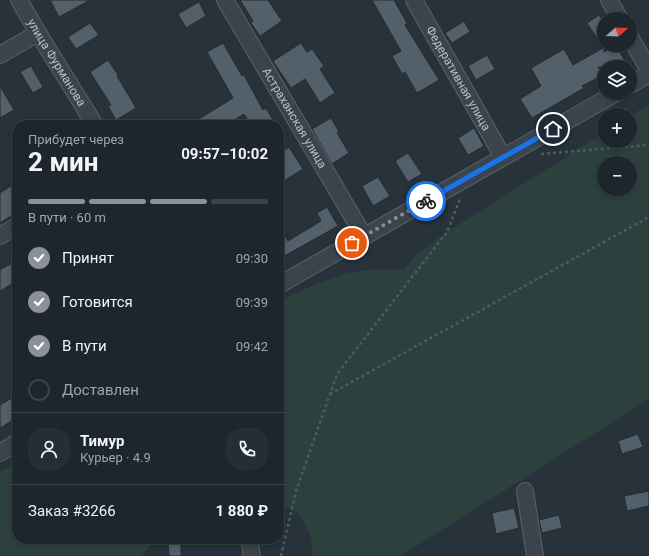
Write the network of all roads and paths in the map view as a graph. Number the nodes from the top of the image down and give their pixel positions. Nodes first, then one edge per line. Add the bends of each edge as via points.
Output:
1 (19, 0) edge
2 (225, 0) edge
3 (414, 0) edge
4 (609, 0) edge
5 (616, 12) edge
6 (38, 33) junction
7 (637, 49) edge
8 (0, 55) edge
9 (649, 70) edge
10 (649, 74) edge
11 (637, 81) edge
12 (604, 100) edge
13 (92, 120) edge
14 (649, 146) edge
15 (533, 155) dead end
16 (503, 157) junction
17 (470, 176) junction
18 (649, 217) edge
19 (12, 229) edge
20 (0, 236) edge
21 (364, 236) junction
22 (284, 282) edge
23 (330, 394) junction
24 (12, 445) edge
25 (0, 452) edge
26 (525, 491) dead end
27 (284, 543) edge
28 (250, 544) edge
29 (284, 544) edge
30 (252, 556) edge
31 (281, 556) edge
32 (535, 556) edge

1 - 6 street, улица Фурманова
2 - 21 street, Астраханская улица
3 - 16 street, Федеративная улица
4 - 5 street
6 - 8 street
6 - 13 street, улица Фурманова
7 - 9 street
10 - 11 street
12 - 16 street
14 - 15 path
16 - 17 street
17 - 21 street
17 - 23 path via 447,232 337,374
18 - 23 path
19 - 20 street
21 - 22 street
23 - 27 path via 296,491
24 - 25 street
26 - 32 street
28 - 30 street
29 - 31 path

